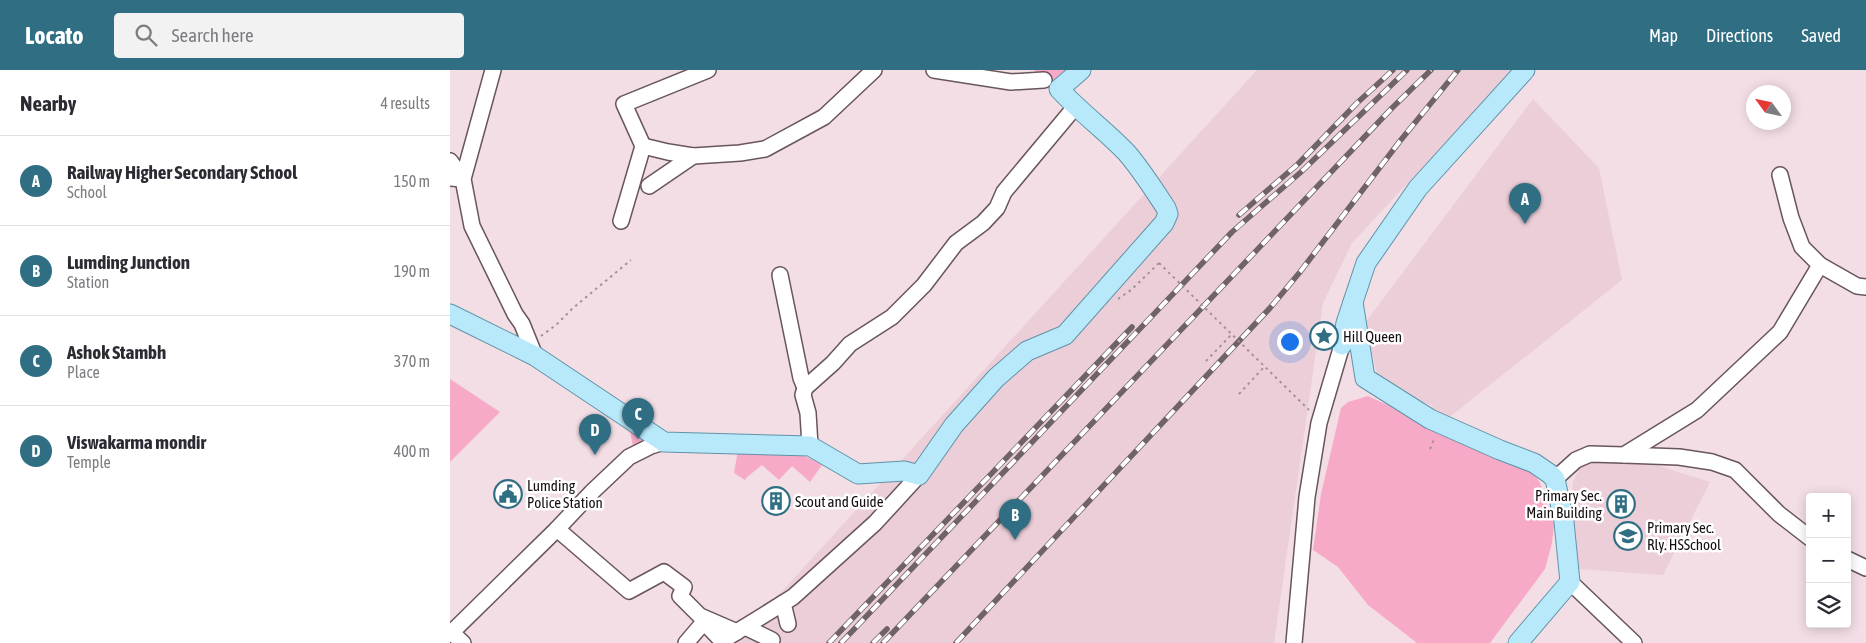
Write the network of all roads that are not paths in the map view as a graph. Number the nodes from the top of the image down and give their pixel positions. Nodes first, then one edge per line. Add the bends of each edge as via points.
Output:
1 (493, 70) edge
2 (708, 70) edge
3 (874, 70) edge
4 (934, 70) edge
5 (1081, 70) edge
6 (1525, 70) edge
7 (1046, 80) edge
8 (1075, 107) junction
9 (643, 146) junction
10 (693, 156) junction
11 (450, 161) edge
12 (1780, 175) dead end
13 (456, 178) edge
14 (649, 186) dead end
15 (621, 220) dead end
16 (1820, 265) junction
17 (780, 275) dead end
18 (1866, 288) edge
19 (1353, 302) junction
20 (450, 314) edge
21 (1342, 345) joint
22 (533, 350) junction
23 (805, 388) junction
24 (664, 442) junction
25 (810, 446) junction
26 (1624, 455) junction
27 (919, 475) junction
28 (1555, 479) junction
29 (548, 534) junction
30 (1806, 535) edge
31 (1851, 561) edge
32 (1866, 568) edge
33 (1570, 582) junction
34 (783, 603) junction
35 (788, 624) dead end
36 (741, 629) junction
37 (454, 635) edge
38 (772, 640) dead end
39 (686, 643) edge
40 (1294, 643) edge
41 (1518, 643) edge
42 (1634, 643) edge

1 - 13 street
2 - 9 street via 624,104
3 - 10 street via 824,117 764,149 740,154
4 - 7 street via 1011,82
5 - 7 main road
6 - 19 main road via 1418,188 1366,263
7 - 8 main road
8 - 23 street via 1004,192 997,208 956,243 924,285 892,317 850,344
8 - 27 main road via 1127,154 1166,208 1168,214 1164,224 1065,335 1027,351 996,378 954,425
9 - 10 street
9 - 15 street
10 - 14 street
11 - 13 street
12 - 16 street via 1802,248
13 - 22 street via 472,226
16 - 18 street via 1856,286
16 - 26 street via 1780,332 1697,410
17 - 23 street
19 - 21 main road
19 - 28 main road via 1365,378 1430,419 1534,463
20 - 22 main road
21 - 40 street via 1319,423 1308,487
22 - 24 main road
23 - 25 street via 803,395 808,413
24 - 25 main road
24 - 29 street via 629,457
25 - 27 main road via 858,474 904,471
26 - 28 street via 1590,454 1576,460
26 - 30 street via 1678,457 1712,462 1735,470 1779,514
27 - 34 street via 874,523
28 - 33 main road via 1564,522
29 - 36 street via 629,591 664,572 684,587 680,596 700,616
29 - 37 street
31 - 32 street
33 - 41 main road
33 - 42 street
34 - 35 street
34 - 36 street
36 - 38 street
36 - 39 street via 722,641 704,622

